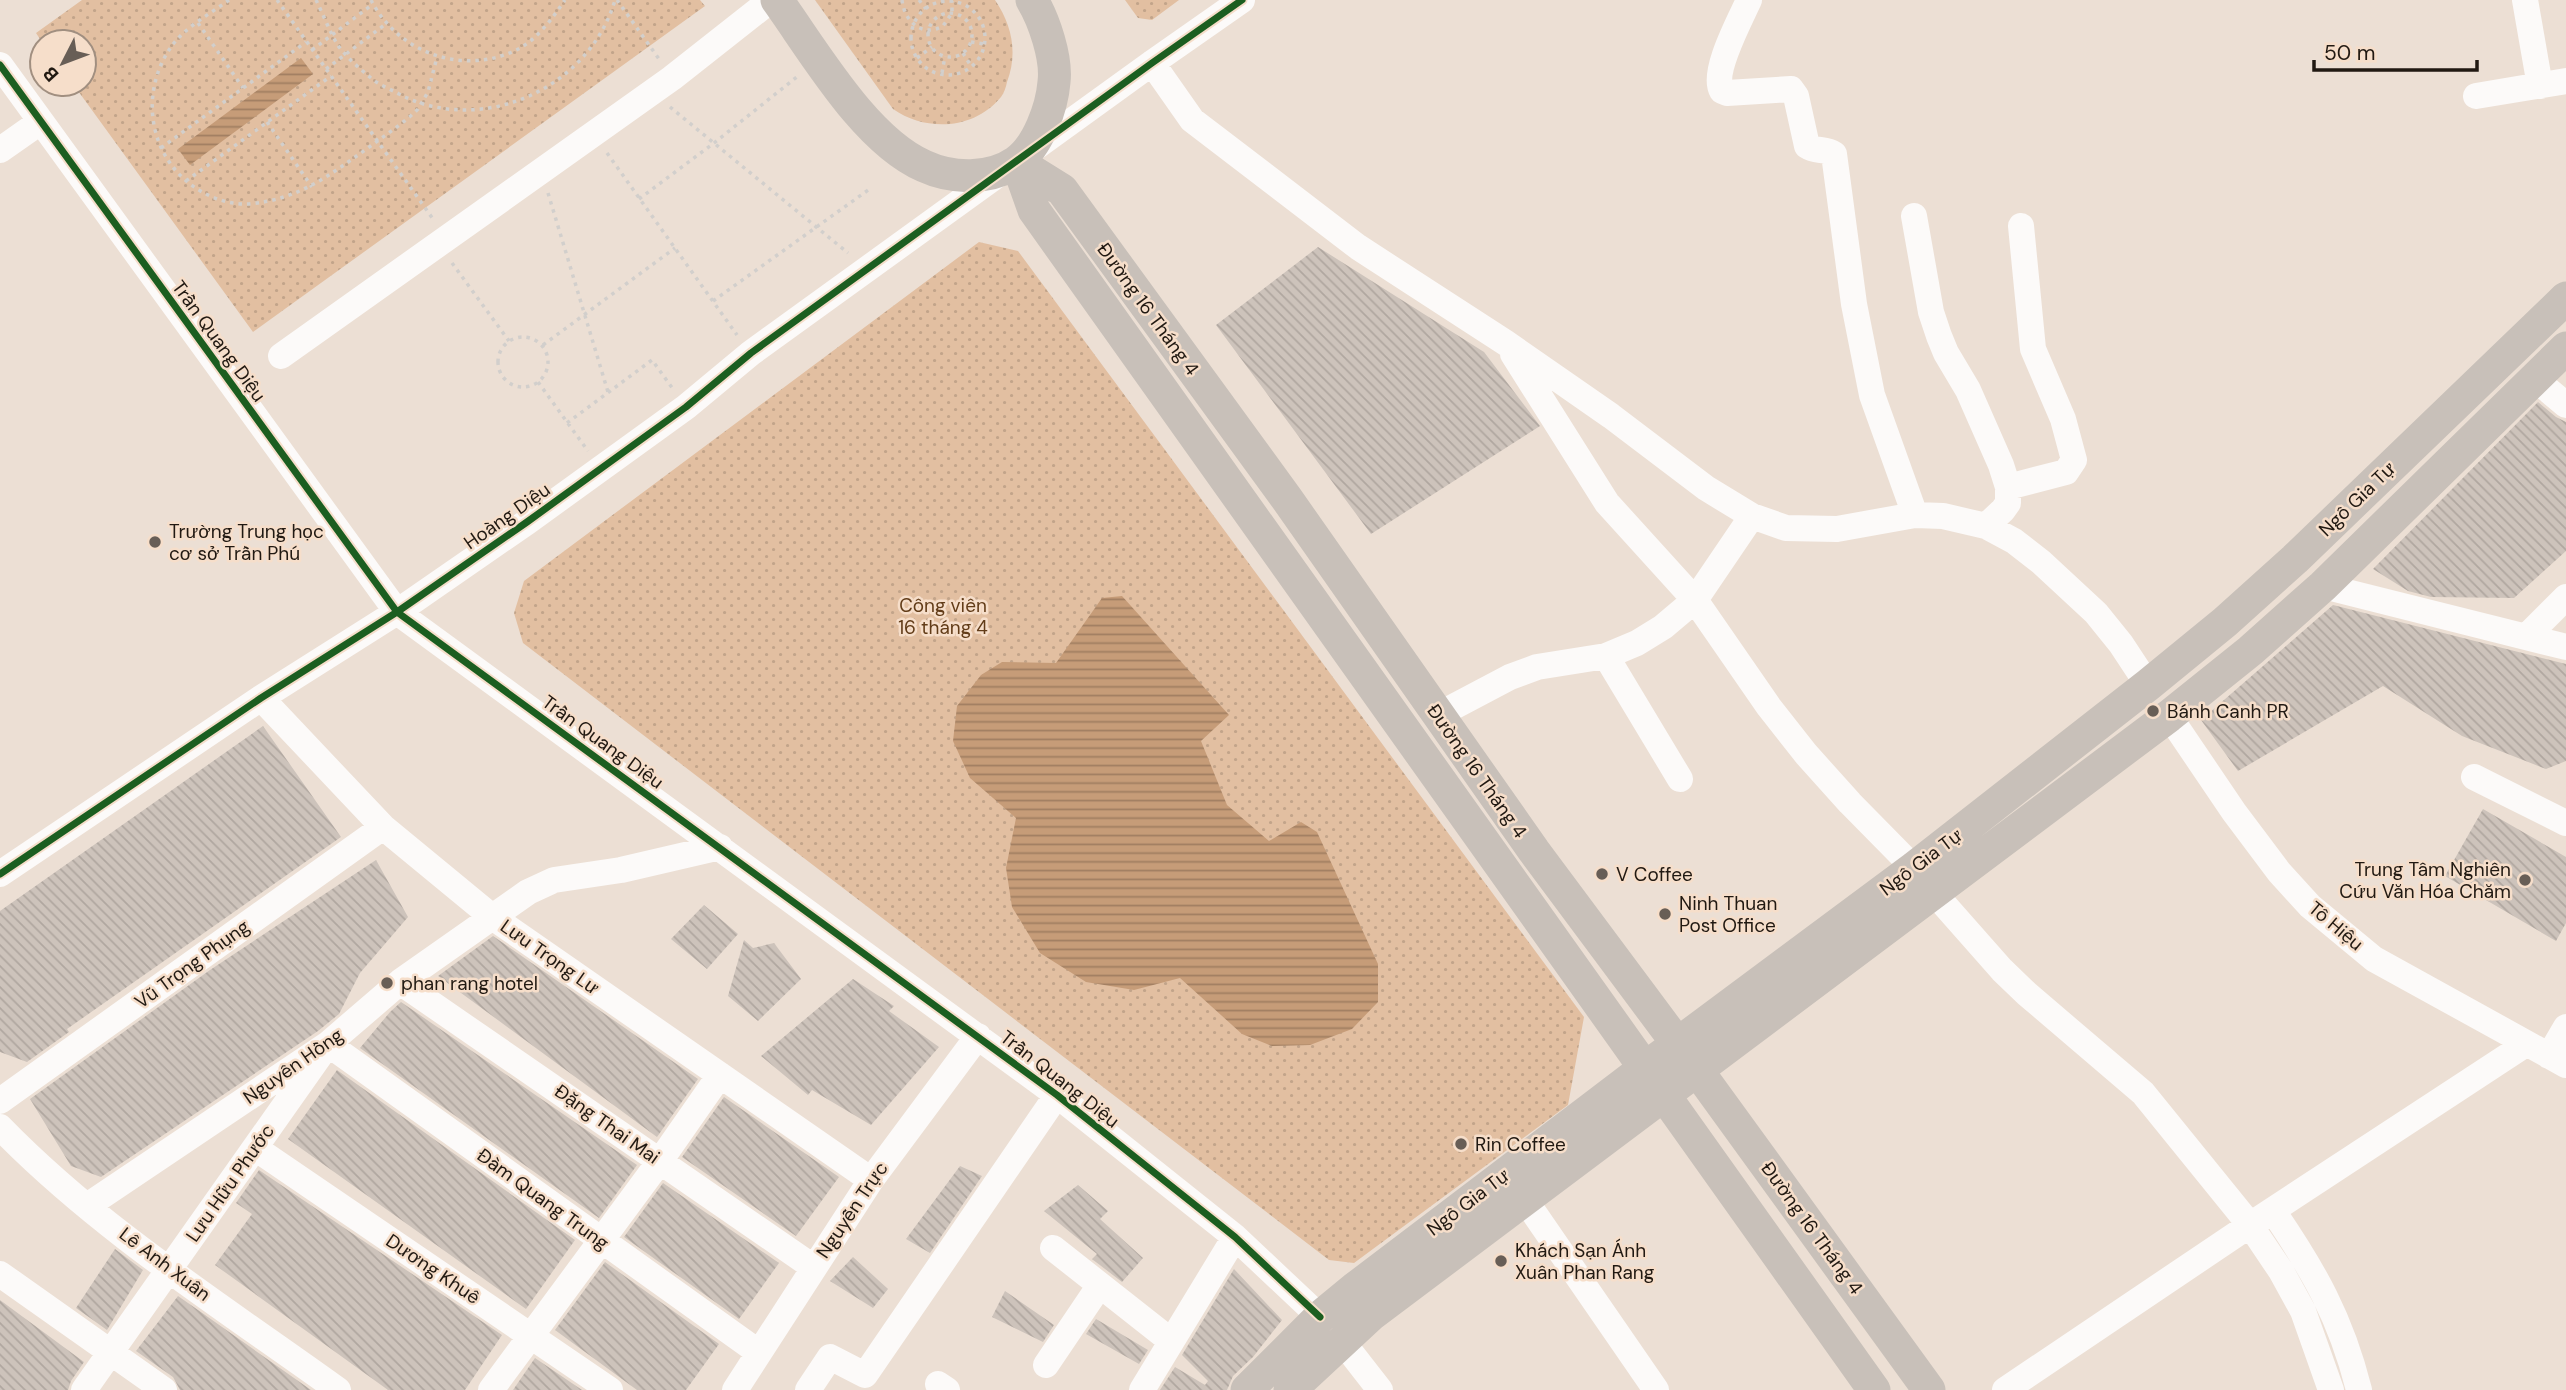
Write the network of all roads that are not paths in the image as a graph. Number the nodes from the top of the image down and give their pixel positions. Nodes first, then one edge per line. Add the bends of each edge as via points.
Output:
1 (771, 0) edge
2 (777, 0) edge
3 (1032, 0) edge
4 (1242, 0) edge
5 (1748, 0) edge
6 (2525, 0) edge
7 (1152, 63) junction
8 (0, 65) edge
9 (2553, 84) edge
10 (2476, 96) dead end
11 (40, 122) junction
12 (0, 150) edge
13 (1017, 162) junction
14 (1914, 216) dead end
15 (2021, 226) dead end
16 (2566, 298) edge
17 (1506, 343) junction
18 (2566, 348) edge
19 (2507, 354) junction
20 (281, 356) dead end
21 (2535, 379) junction
22 (2566, 405) edge
23 (2008, 487) junction
24 (1287, 499) junction
25 (1915, 514) junction
26 (1752, 516) junction
27 (1256, 521) junction
28 (1986, 526) junction
29 (2295, 559) junction
30 (2323, 586) junction
31 (2566, 597) edge
32 (1695, 600) junction
33 (397, 612) junction
34 (1372, 622) junction
35 (2526, 637) junction
36 (1343, 645) junction
37 (2566, 648) edge
38 (1606, 656) junction
39 (2148, 685) junction
40 (261, 698) junction
41 (1438, 715) junction
42 (2169, 716) junction
43 (2474, 777) dead end
44 (1680, 779) dead end
45 (2566, 822) edge
46 (383, 827) junction
47 (720, 847) junction
48 (1534, 851) junction
49 (1506, 873) junction
50 (0, 874) edge
51 (1924, 880) junction
52 (491, 916) junction
53 (400, 982) junction
54 (2566, 1027) edge
55 (978, 1035) junction
56 (328, 1044) junction
57 (1678, 1044) junction
58 (2547, 1055) edge
59 (1645, 1068) junction
60 (1697, 1070) junction
61 (720, 1075) junction
62 (1057, 1095) junction
63 (1664, 1095) junction
64 (0, 1101) edge
65 (0, 1127) edge
66 (255, 1148) junction
67 (660, 1161) junction
68 (871, 1180) junction
69 (1525, 1199) junction
70 (87, 1206) junction
71 (2273, 1211) junction
72 (2250, 1225) junction
73 (1235, 1237) junction
74 (601, 1241) junction
75 (1054, 1248) dead end
76 (2304, 1258) junction
77 (813, 1267) junction
78 (170, 1269) junction
79 (2281, 1271) junction
80 (0, 1274) edge
81 (1100, 1285) junction
82 (2328, 1300) junction
83 (2303, 1311) junction
84 (1331, 1328) junction
85 (531, 1336) junction
86 (1171, 1341) junction
87 (111, 1352) junction
88 (758, 1352) junction
89 (2352, 1361) junction
90 (1046, 1365) dead end
91 (2328, 1381) edge
92 (84, 1390) edge
93 (164, 1390) edge
94 (338, 1390) edge
95 (491, 1390) edge
96 (610, 1390) edge
97 (735, 1390) edge
98 (808, 1390) edge
99 (1142, 1390) edge
100 (1247, 1390) edge
101 (1290, 1390) edge
102 (1380, 1390) edge
103 (1656, 1390) edge
104 (1874, 1390) edge
105 (1929, 1390) edge
106 (2006, 1390) edge
107 (2359, 1390) edge

1 - 20 street via 662,85
2 - 13 main road via 870,127 899,151 952,176 987,174
3 - 13 main road via 1051,51 1055,79 1050,109 1038,136
4 - 7 street, Hoàng Diệu
5 - 25 street via 1721,67 1719,85 1727,93 1791,89 1807,146 1834,154 1854,304 1872,395
6 - 9 street
7 - 13 street, Hoàng Diệu
7 - 17 street via 1192,120 1357,247
8 - 11 street, Trần Quang Diệu
9 - 10 street
11 - 12 street
11 - 33 street, Trần Quang Diệu
13 - 24 main road, Đường 16 Tháng 4 via 1062,190
13 - 27 main road, Đường 16 Tháng 4 via 1034,210
13 - 33 street, Hoàng Diệu via 751,353 601,469
14 - 23 street via 1939,336 1968,390
15 - 23 street via 2033,349 2063,419 2074,460 2066,472
16 - 19 main road, Ngô Gia Tự
17 - 26 street via 1706,488
17 - 32 street via 1607,503
18 - 21 main road, Ngô Gia Tự
19 - 21 main road
19 - 29 main road, Ngô Gia Tự
21 - 22 street
21 - 30 main road, Ngô Gia Tự
23 - 28 street via 2008,503
24 - 27 main road
24 - 34 main road, Đường 16 Tháng 4
25 - 26 street via 1812,530 1786,528
25 - 28 street
26 - 32 street
27 - 36 main road, Đường 16 Tháng 4
28 - 39 street via 2032,555 2096,613
29 - 30 main road
29 - 39 main road, Ngô Gia Tự
30 - 35 street
30 - 42 main road, Ngô Gia Tự
31 - 35 street
32 - 38 street via 1663,627
32 - 51 street via 1806,754
33 - 40 street, Hoàng Diệu
33 - 47 street, Trần Quang Diệu
34 - 36 main road
34 - 41 main road, Đường 16 Tháng 4
35 - 37 street
36 - 49 main road, Đường 16 Tháng 4
38 - 41 street via 1537,667
38 - 44 street
39 - 42 main road
39 - 51 main road, Ngô Gia Tự
40 - 46 street, Lưu Trọng Lư
40 - 50 street, Hoàng Diệu
41 - 48 main road, Đường 16 Tháng 4
42 - 51 main road, Ngô Gia Tự
42 - 58 street, Tô Hiệu via 2234,812 2310,906 2374,959
43 - 45 street
46 - 52 street, Lưu Trọng Lư
46 - 64 street, Vũ Trọng Phụng
47 - 52 street, Nguyên Hồng via 554,880
47 - 55 street, Trần Quang Diệu
48 - 49 main road
48 - 57 main road, Đường 16 Tháng 4
49 - 59 main road, Đường 16 Tháng 4
51 - 57 main road, Ngô Gia Tự
51 - 60 main road, Ngô Gia Tự
51 - 72 street via 2002,970 2143,1093
52 - 53 street, Nguyên Hồng
52 - 61 street, Lưu Trọng Lư
53 - 56 street, Nguyên Hồng
53 - 67 street, Đặng Thai Mai
54 - 58 street
55 - 62 street, Trần Quang Diệu
55 - 68 street, Nguyễn Trực
56 - 66 street, Lưu Hữu Phước
56 - 70 street, Nguyên Hồng
56 - 74 street, Đàm Quang Trung
57 - 59 main road, Ngô Gia Tự
57 - 60 main road, Đường 16 Tháng 4
58 - 71 street
59 - 63 main road, Đường 16 Tháng 4
59 - 84 main road, Ngô Gia Tự
60 - 63 main road, Ngô Gia Tự
60 - 105 main road, Đường 16 Tháng 4
61 - 67 street
61 - 68 street, Lưu Trọng Lư
62 - 73 street, Trần Quang Diệu
62 - 98 street via 865,1375 830,1357
63 - 69 main road, Ngô Gia Tự
63 - 104 main road, Đường 16 Tháng 4
65 - 70 street, Lê Anh Xuân
66 - 78 street, Lưu Hữu Phước
66 - 85 street, Dương Khuê
67 - 74 street
67 - 77 street, Đặng Thai Mai
68 - 77 street, Nguyễn Trực
69 - 84 main road, Ngô Gia Tự via 1372,1314
69 - 103 street
70 - 78 street, Lê Anh Xuân
71 - 72 street
71 - 76 street
72 - 79 street
72 - 106 street
73 - 84 street, Trần Quang Diệu
73 - 86 street
74 - 85 street
74 - 88 street, Đàm Quang Trung
75 - 81 street
76 - 79 street
76 - 82 street
77 - 88 street, Nguyễn Trực
78 - 87 street, Lưu Hữu Phước
78 - 94 street, Lê Anh Xuân
79 - 83 street
80 - 87 street
81 - 86 street
81 - 90 street
82 - 83 street
82 - 89 street
83 - 91 street
84 - 100 main road, Ngô Gia Tự
84 - 101 main road, Ngô Gia Tự
84 - 102 street, Trần Quang Diệu
85 - 95 street
85 - 96 street, Dương Khuê
86 - 99 street
87 - 92 street, Lưu Hữu Phước
87 - 93 street
88 - 97 street, Nguyễn Trực
89 - 91 street
89 - 107 street

